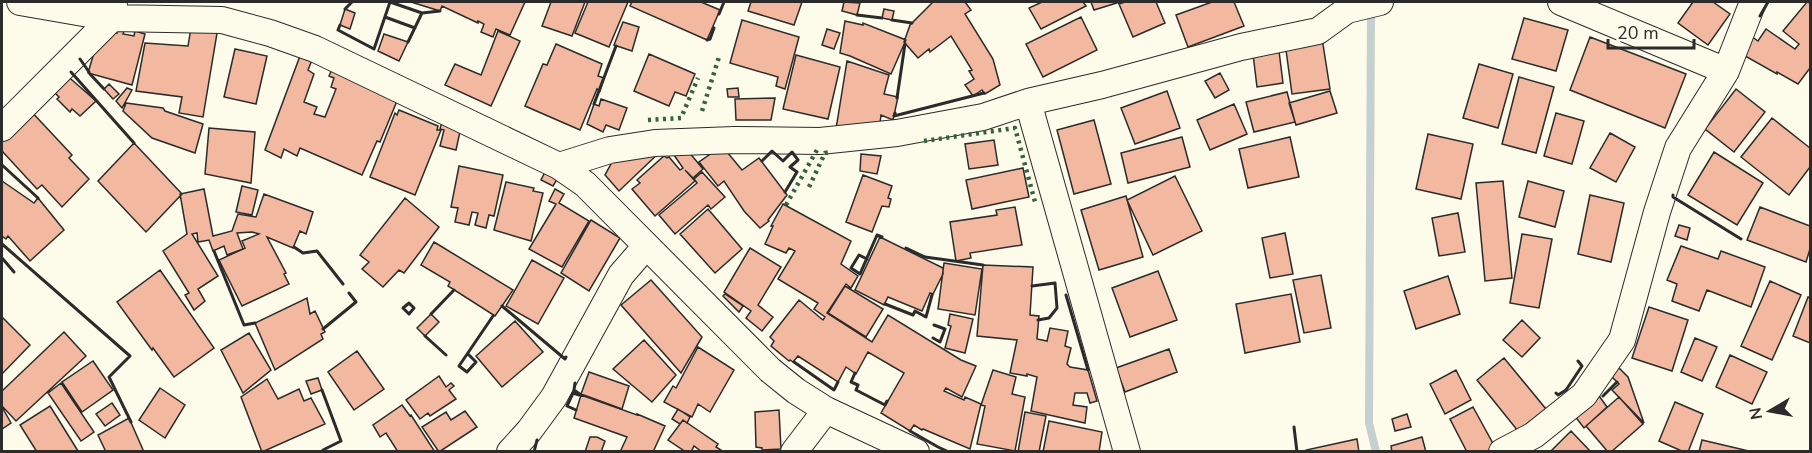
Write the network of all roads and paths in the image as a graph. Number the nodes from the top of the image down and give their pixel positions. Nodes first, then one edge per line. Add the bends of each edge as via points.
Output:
1 (20, 2) edge
2 (1380, 2) edge
3 (1561, 2) edge
4 (1753, 2) edge
5 (113, 10) edge
6 (1726, 71) junction
7 (1028, 102) junction
8 (2, 128) edge
9 (559, 166) junction
10 (646, 246) junction
11 (826, 410) junction
12 (1510, 450) edge
13 (510, 452) edge
14 (794, 452) edge
15 (916, 452) edge
16 (1127, 452) edge

1 - 5 street
2 - 7 street via 1347,10 1318,31
3 - 6 street
4 - 6 street
5 - 8 street
5 - 9 street via 222,20 270,33 315,49
6 - 12 street via 1678,148 1622,340 1584,395
7 - 9 street via 983,117 897,133 820,141 655,143 610,150
7 - 16 street
9 - 10 street via 585,184
10 - 11 street via 770,370
10 - 13 street via 621,275 554,398
11 - 14 street
11 - 15 street

